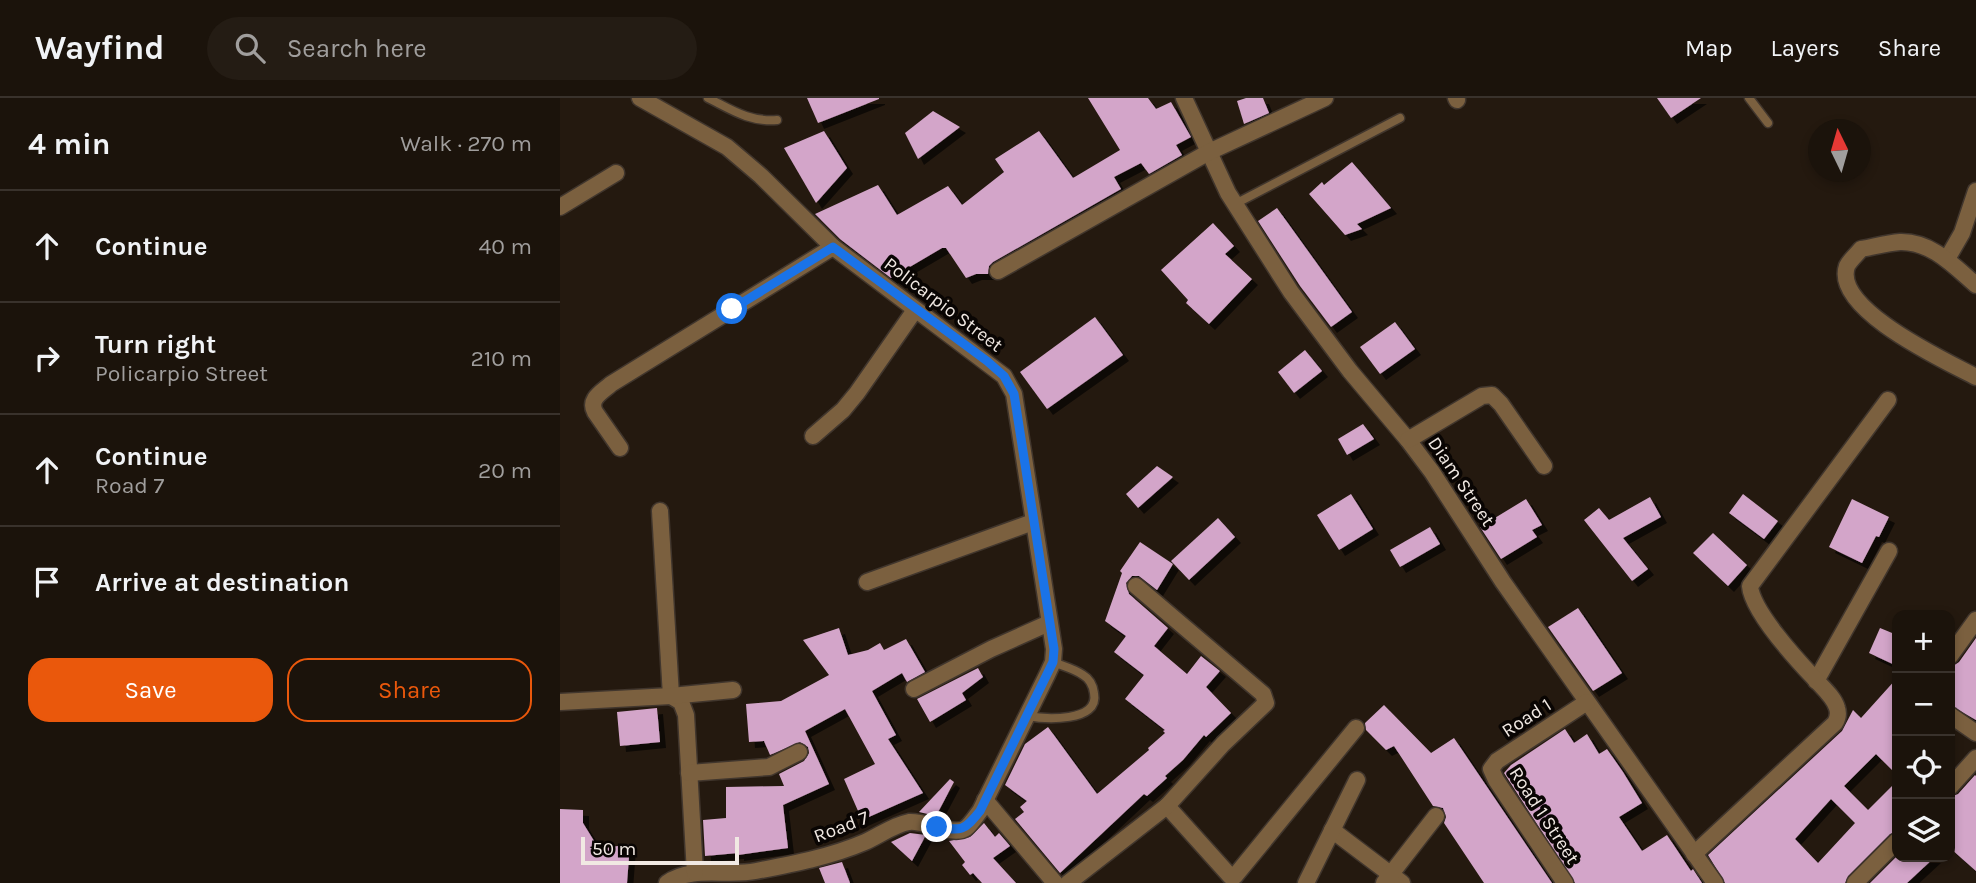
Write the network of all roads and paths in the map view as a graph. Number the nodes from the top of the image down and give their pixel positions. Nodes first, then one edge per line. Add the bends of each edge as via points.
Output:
1 (640, 98) edge
2 (708, 98) edge
3 (1184, 98) edge
4 (1325, 98) edge
5 (1749, 98) edge
6 (1400, 118) dead end
7 (777, 120) dead end
8 (1768, 123) dead end
9 (1209, 152) junction
10 (616, 173) dead end
11 (1976, 191) edge
12 (1235, 204) junction
13 (560, 207) edge
14 (833, 247) junction
15 (1947, 259) junction
16 (999, 271) dead end
17 (1976, 285) edge
18 (915, 310) junction
19 (1976, 377) edge
20 (1888, 400) dead end
21 (813, 436) dead end
22 (1408, 440) junction
23 (620, 448) dead end
24 (1544, 466) dead end
25 (660, 511) dead end
26 (1033, 522) junction
27 (1889, 551) dead end
28 (867, 582) dead end
29 (1136, 586) dead end
30 (1976, 620) edge
31 (1049, 623) junction
32 (1955, 649) edge
33 (1053, 662) junction
34 (1816, 681) junction
35 (914, 689) dead end
36 (733, 690) dead end
37 (671, 696) junction
38 (560, 702) edge
39 (1587, 702) junction
40 (1027, 716) junction
41 (1955, 718) edge
42 (1356, 728) dead end
43 (1976, 733) edge
44 (799, 752) dead end
45 (1976, 758) edge
46 (1491, 769) joint
47 (689, 773) junction
48 (1357, 780) dead end
49 (1955, 781) edge
50 (985, 800) junction
51 (1167, 806) junction
52 (1436, 816) dead end
53 (1332, 830) junction
54 (1892, 846) edge
55 (1694, 853) junction
56 (695, 873) junction
57 (752, 878) edge
58 (1392, 880) edge
59 (667, 883) edge
60 (1055, 883) edge
61 (1068, 883) edge
62 (1306, 883) edge
63 (1565, 883) edge
64 (1715, 883) edge
65 (1856, 883) edge

1 - 14 street, Policarpio Street via 727,147
2 - 7 lane via 760,121
3 - 9 street, Diam Street
4 - 9 street
5 - 8 lane
6 - 12 lane
9 - 12 street, Diam Street
9 - 16 street
10 - 13 street
11 - 15 street via 1962,233
12 - 22 street, Diam Street via 1291,292
14 - 18 street, Policarpio Street
14 - 23 street via 611,384 594,399 595,412
15 - 17 street
15 - 19 street via 1923,245 1901,242 1861,249 1847,266 1846,281 1855,299 1875,317
18 - 21 street via 857,393
18 - 26 street, Policarpio Street via 987,361 1009,384
20 - 34 street via 1750,586 1755,603
22 - 24 street via 1482,396 1492,395
22 - 39 street, Diam Street
25 - 37 street
26 - 28 street
26 - 31 street, Policarpio Street
27 - 34 street
29 - 51 street via 1263,694 1266,703
30 - 32 street
31 - 33 street, Policarpio Street
31 - 35 street
33 - 40 street
33 - 40 lane via 1086,677 1095,700 1091,708 1056,720
34 - 55 street via 1837,706 1835,723
36 - 37 street
37 - 38 street
37 - 47 street via 681,702 686,715
39 - 46 street, Road 1
39 - 55 street, Diam Street
40 - 50 street
41 - 43 street
42 - 51 street via 1235,876 1230,876
44 - 47 street via 769,767
45 - 49 street
46 - 63 street, Road 1 Street
47 - 56 street
48 - 53 street
50 - 57 street, Road 7 via 961,830 911,821 866,842
50 - 60 street
51 - 61 street
52 - 58 street
53 - 58 street
53 - 62 street
54 - 65 street
55 - 64 street, Diam Street
56 - 57 street, Road 7
56 - 59 street, Road 7

